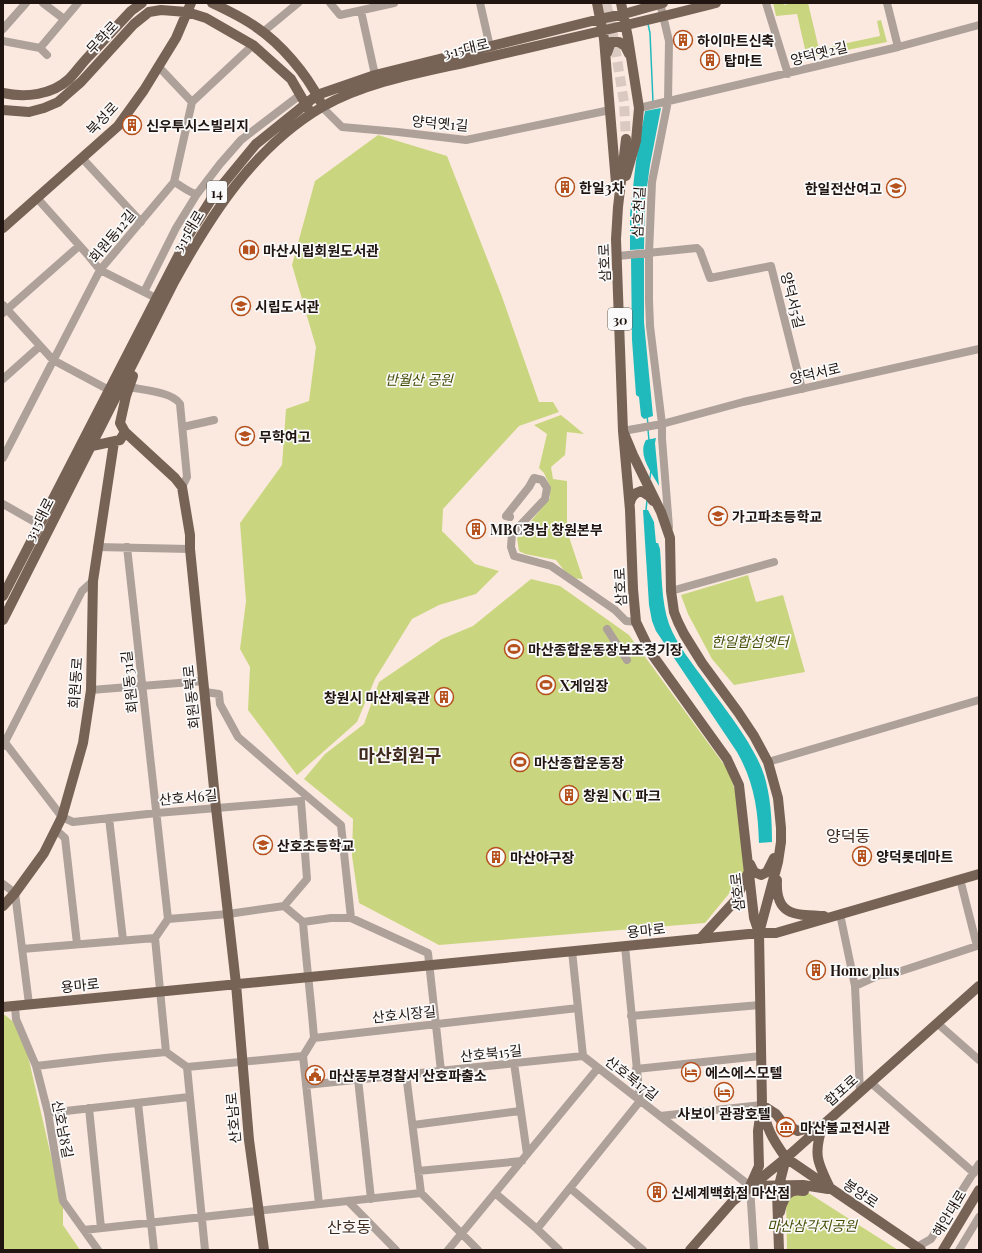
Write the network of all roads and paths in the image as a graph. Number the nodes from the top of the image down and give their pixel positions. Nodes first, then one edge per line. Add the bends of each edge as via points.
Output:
1 (26, 3) edge
2 (43, 3) edge
3 (78, 3) edge
4 (142, 3) edge
5 (212, 3) edge
6 (298, 3) edge
7 (330, 3) edge
8 (394, 3) edge
9 (480, 3) edge
10 (597, 3) edge
11 (621, 3) edge
12 (716, 3) edge
13 (766, 3) edge
14 (887, 3) edge
15 (660, 4) edge
16 (189, 7) edge
17 (361, 11) junction
18 (662, 17) junction
19 (64, 19) junction
20 (600, 19) junction
21 (627, 19) junction
22 (979, 25) edge
23 (3, 29) edge
24 (602, 30) junction
25 (263, 32) junction
26 (3, 41) edge
27 (253, 45) junction
28 (490, 47) junction
29 (898, 47) junction
30 (40, 48) junction
31 (47, 55) dead end
32 (631, 57) junction
33 (606, 60) junction
34 (158, 66) junction
35 (788, 74) junction
36 (375, 75) junction
37 (3, 93) edge
38 (300, 95) junction
39 (317, 95) junction
40 (192, 102) junction
41 (666, 102) junction
42 (305, 104) junction
43 (322, 107) junction
44 (641, 108) junction
45 (3, 110) edge
46 (610, 110) junction
47 (311, 114) junction
48 (626, 139) tunnel mouth
49 (82, 158) junction
50 (174, 182) junction
51 (197, 194) junction
52 (37, 198) junction
53 (618, 207) junction
54 (141, 222) junction
55 (3, 228) edge
56 (79, 246) junction
57 (647, 253) junction
58 (618, 256) junction
59 (100, 270) junction
60 (144, 292) junction
61 (156, 298) junction
62 (4, 309) edge
63 (40, 346) junction
64 (979, 349) edge
65 (53, 360) junction
66 (131, 367) junction
67 (3, 379) edge
68 (130, 387) junction
69 (802, 389) junction
70 (109, 390) junction
71 (214, 420) dead end
72 (659, 424) junction
73 (183, 427) junction
74 (623, 431) junction
75 (126, 432) junction
76 (114, 442) junction
77 (92, 446) junction
78 (3, 458) edge
79 (182, 487) junction
80 (3, 504) edge
81 (630, 510) junction
82 (661, 512) junction
83 (510, 517) dead end
84 (40, 525) junction
85 (670, 538) junction
86 (97, 547) junction
87 (127, 548) junction
88 (190, 549) junction
89 (774, 562) dead end
90 (93, 581) junction
91 (671, 591) junction
92 (3, 596) edge
93 (3, 620) edge
94 (636, 622) junction
95 (607, 629) dead end
96 (627, 660) dead end
97 (204, 681) junction
98 (143, 686) junction
99 (91, 690) junction
100 (205, 692) junction
101 (979, 700) edge
102 (4, 743) edge
103 (768, 762) junction
104 (302, 797) junction
105 (216, 808) junction
106 (157, 813) junction
107 (62, 817) junction
108 (109, 818) junction
109 (56, 830) junction
110 (780, 847) junction
111 (748, 860) junction
112 (778, 862) junction
113 (749, 871) junction
114 (979, 874) edge
115 (960, 879) junction
116 (3, 884) edge
117 (15, 892) junction
118 (3, 906) edge
119 (284, 906) junction
120 (228, 914) junction
121 (837, 915) junction
122 (351, 918) junction
123 (168, 919) junction
124 (303, 922) junction
125 (759, 933) junction
126 (155, 938) junction
127 (700, 939) junction
128 (123, 940) junction
129 (77, 944) junction
130 (625, 946) junction
131 (978, 947) edge
132 (22, 949) junction
133 (572, 951) junction
134 (430, 965) junction
135 (308, 977) junction
136 (236, 984) junction
137 (855, 986) junction
138 (979, 986) edge
139 (160, 992) junction
140 (29, 1004) junction
141 (760, 1005) junction
142 (16, 1006) junction
143 (3, 1007) edge
144 (578, 1008) junction
145 (631, 1016) junction
146 (937, 1022) junction
147 (436, 1024) junction
148 (314, 1038) junction
149 (166, 1052) junction
150 (303, 1056) junction
151 (583, 1056) junction
152 (761, 1056) junction
153 (979, 1060) edge
154 (243, 1061) junction
155 (514, 1063) junction
156 (36, 1066) junction
157 (187, 1067) junction
158 (598, 1068) junction
159 (636, 1069) junction
160 (441, 1071) junction
161 (406, 1074) junction
162 (358, 1079) junction
163 (870, 1082) junction
164 (306, 1085) junction
165 (860, 1091) junction
166 (189, 1097) junction
167 (640, 1101) junction
168 (138, 1102) junction
169 (762, 1104) junction
170 (89, 1108) junction
171 (520, 1111) junction
172 (48, 1113) junction
173 (660, 1116) junction
174 (824, 1124) junction
175 (413, 1125) junction
176 (524, 1158) junction
177 (786, 1158) junction
178 (979, 1164) edge
179 (418, 1171) junction
180 (974, 1173) junction
181 (779, 1184) junction
182 (750, 1186) junction
183 (570, 1188) junction
184 (831, 1189) junction
185 (979, 1190) edge
186 (421, 1193) junction
187 (495, 1193) junction
188 (371, 1199) junction
189 (348, 1201) junction
190 (320, 1204) junction
191 (258, 1211) junction
192 (201, 1217) junction
193 (979, 1217) edge
194 (151, 1222) junction
195 (778, 1226) junction
196 (101, 1228) junction
197 (538, 1229) junction
198 (84, 1230) junction
199 (461, 1234) junction
200 (919, 1249) edge
201 (98, 1250) edge
202 (154, 1250) edge
203 (205, 1250) edge
204 (264, 1250) edge
205 (396, 1250) edge
206 (448, 1250) edge
207 (478, 1250) edge
208 (559, 1250) edge
209 (643, 1250) edge
210 (690, 1250) edge
211 (754, 1250) edge
212 (779, 1250) edge
213 (943, 1250) edge
214 (959, 1250) edge

1 - 23 street
2 - 19 street
3 - 19 street
4 - 37 main road, 무학로 via 131,11 68,79 55,88 26,96
5 - 25 main road
6 - 25 street
7 - 17 street via 340,15
8 - 17 street
9 - 28 street
10 - 20 main road, 삼호로
11 - 21 main road, 삼호로
12 - 18 main road, 14
13 - 35 street
14 - 29 street
15 - 18 street, 삼호천길
15 - 21 main road, 14
16 - 27 main road, 무학로
16 - 34 main road, 북성로 via 176,38
16 - 45 main road, 무학로 via 149,12 134,24 81,82 58,102 29,112
17 - 36 street
18 - 21 main road, 14
18 - 41 street, 삼호천길 via 669,42
19 - 30 street
20 - 21 main road, 3·15대로 / 14
20 - 24 main road, 삼호로
20 - 28 main road, 3·15대로 / 14
21 - 24 main road, 3·15대로 / 14
21 - 32 main road, 삼호로
22 - 29 street, 양덕옛2길
24 - 33 main road, 삼호로
24 - 43 main road, 3·15대로 / 14 via 356,90
25 - 39 main road via 302,71
26 - 30 street
27 - 38 main road, 무학로 via 291,79
27 - 40 street
28 - 36 main road, 3·15대로 / 14
29 - 35 street, 양덕옛2길
30 - 31 street
32 - 33 main road via 625,46 619,42 611,42
32 - 44 main road, 삼호로
33 - 46 main road, 삼호로
34 - 40 street
34 - 49 main road, 북성로 via 118,126
35 - 41 street, 양덕옛2길
36 - 39 main road, 3·15대로 / 14
38 - 42 main road, 무학로
38 - 51 street via 241,140
39 - 42 main road, 3·15대로 / 14
39 - 43 main road
40 - 50 street, 회원동12길
41 - 44 street, 양덕옛2길
41 - 57 street, 삼호천길 via 652,182
42 - 47 main road, 무학로
42 - 61 main road, 3·15대로 / 14 via 256,144 214,195 190,233
43 - 46 street, 양덕옛1길 via 342,127 466,140
43 - 47 main road, 3·15대로 / 14
44 - 53 main road, 삼호로 via 636,141
46 - 53 main road, 삼호로
47 - 66 main road, 3·15대로 / 14 via 265,151 222,201 198,238
48 - 53 main road, 삼호로
49 - 52 main road, 북성로
49 - 54 street
50 - 51 street
50 - 54 street, 회원동12길
51 - 60 street via 176,228
52 - 55 main road, 북성로
52 - 56 street
53 - 58 main road, 삼호로 / 30
54 - 59 street, 회원동12길
56 - 59 street
56 - 62 street
57 - 58 street
57 - 69 street, 양덕서5길 via 697,248 710,278 771,266
57 - 72 street, 삼호천길 via 650,326
58 - 74 main road, 삼호로 / 30
59 - 60 street
59 - 65 street, 회원동12길
60 - 61 street
61 - 70 main road, 3·15대로 / 14
62 - 63 street
63 - 65 street
63 - 67 street
64 - 69 street, 양덕서로
65 - 70 street
65 - 78 street, 회원동12길
66 - 68 main road via 134,374
66 - 77 main road, 3·15대로 / 14
68 - 73 street via 167,395 177,401 180,404
68 - 75 main road via 120,423
69 - 72 street, 양덕서로
70 - 84 main road, 3·15대로 / 14
71 - 73 street
72 - 74 street, 양덕서로
72 - 85 street, 삼호천길
73 - 79 street via 187,477
74 - 81 main road, 삼호로
74 - 82 main road
75 - 76 main road via 120,440
75 - 79 main road
76 - 77 main road
76 - 86 main road, 회원동로
77 - 93 main road, 3·15대로 / 14
79 - 88 main road, 회원동북로
80 - 84 street
81 - 82 main road via 631,499 641,491 649,496
81 - 94 main road, 삼호로
82 - 85 main road, 삼호로
83 - 94 street via 506,516 534,478 542,480 547,488 545,499 512,534 511,547 514,556 551,566 626,620
84 - 92 main road, 3·15대로 / 14
85 - 91 main road, 삼호로
86 - 87 street
86 - 90 main road, 회원동로
87 - 88 street
87 - 98 street, 회원동31길
88 - 97 main road, 회원동북로
89 - 91 street
90 - 99 main road, 회원동로
90 - 102 street via 82,591
91 - 103 main road, 삼호로 via 674,612 684,634 754,736
94 - 111 main road, 삼호로 via 651,653 733,771 739,785
95 - 96 street
97 - 98 street
97 - 100 main road, 회원동북로
98 - 99 street
98 - 106 street, 회원동31길
99 - 107 main road, 회원동로 via 84,743
100 - 104 street via 219,694 220,704 238,737
100 - 105 main road, 회원동북로
101 - 103 street
102 - 107 street
103 - 110 main road, 삼호로 via 778,798
104 - 105 street, 산호서6길
104 - 119 street via 307,879
104 - 122 street via 341,825
105 - 106 street, 산호서6길
105 - 120 main road, 회원동북로
106 - 108 street, 산호서6길
106 - 123 street, 회원동31길
107 - 108 street, 산호서6길 via 73,822
107 - 109 main road, 회원동로
108 - 128 street
109 - 117 main road, 회원동로 via 44,853
109 - 129 street via 65,838
110 - 111 main road via 770,868 764,874 754,872
110 - 112 main road, 삼호로
111 - 113 main road, 삼호로
112 - 121 main road via 776,892 782,905 791,913 798,915
112 - 125 main road, 삼호로
113 - 125 main road, 삼호로 via 754,918
113 - 127 main road via 735,901
114 - 115 main road, 용마로
115 - 121 main road, 용마로
115 - 131 street
116 - 117 street
117 - 118 main road, 회원동로
117 - 132 street
119 - 120 street
119 - 124 street
120 - 123 street
120 - 136 main road, 회원동북로
121 - 125 main road, 용마로 via 776,933
121 - 137 street
122 - 124 street
122 - 134 street via 428,953
123 - 126 street
124 - 135 street
125 - 127 main road, 용마로
125 - 141 main road, 삼호로
126 - 128 street
126 - 139 street
127 - 130 main road, 용마로
128 - 129 street
129 - 132 street
130 - 133 main road, 용마로
130 - 145 street
131 - 137 street via 892,974 879,975
132 - 140 street
133 - 134 main road, 용마로
133 - 144 street
134 - 135 main road, 용마로
134 - 147 street
135 - 136 main road, 용마로
135 - 148 street
136 - 139 main road, 용마로
136 - 154 main road, 산호남로
137 - 165 street
138 - 146 main road, 합포로
139 - 140 main road, 용마로
139 - 149 street
140 - 142 main road, 용마로
141 - 145 street
141 - 152 main road, 삼호로
142 - 143 main road, 용마로
142 - 156 street, 산호남8길 via 16,1019
144 - 147 street, 산호시장길
144 - 151 street
145 - 159 street
146 - 153 street
146 - 163 main road, 합포로
147 - 148 street, 산호시장길
147 - 160 street
148 - 150 street
149 - 156 street
149 - 157 street
150 - 154 street
150 - 164 street
151 - 155 street, 산호북15길
151 - 158 street, 산호북17길
152 - 159 street
152 - 169 main road, 삼호로
154 - 157 street
154 - 191 main road, 산호남로 via 248,1140
155 - 160 street, 산호북15길
155 - 171 street
156 - 172 street, 산호남8길
157 - 166 street
158 - 167 street, 산호북17길
158 - 176 street
159 - 167 street
160 - 161 street, 산호북15길
161 - 162 street, 산호북15길
161 - 175 street
162 - 164 street, 산호북15길
162 - 188 street
163 - 165 main road, 합포로
163 - 180 street
164 - 190 street
165 - 174 main road, 합포로
166 - 168 street
166 - 192 street
167 - 173 street, 산호북17길
167 - 183 street
168 - 170 street
168 - 194 street
169 - 173 street
169 - 174 main road via 783,1123 798,1131
169 - 177 main road, 삼호로 via 772,1138
169 - 182 main road via 758,1131 759,1166
170 - 172 street
170 - 196 street
171 - 175 street
171 - 176 street
172 - 198 street, 산호남8길 via 63,1201
173 - 182 street, 산호북17길
174 - 177 main road, 합포로
174 - 184 main road via 818,1141 818,1159
175 - 179 street
176 - 179 street
176 - 187 street
177 - 181 main road
177 - 182 main road, 합포로
177 - 184 main road, 봉양로
178 - 180 street
179 - 186 street
180 - 200 street via 931,1239
181 - 182 main road
181 - 184 main road
181 - 195 main road
182 - 210 main road, 합포로 via 733,1201
182 - 211 street
183 - 197 street
183 - 209 street
184 - 195 main road via 793,1191 787,1194 780,1208
184 - 200 main road, 봉양로
185 - 213 main road, 해안대로
186 - 188 street
186 - 199 street
187 - 197 street
187 - 199 street
188 - 189 street
189 - 190 street
189 - 205 street
190 - 191 street
191 - 192 street
191 - 204 main road, 산호남로
192 - 194 street
192 - 203 street
193 - 214 street
194 - 196 street
194 - 202 street
195 - 212 main road
196 - 198 street
197 - 208 street
198 - 201 street, 산호남8길
199 - 206 street
199 - 207 street

